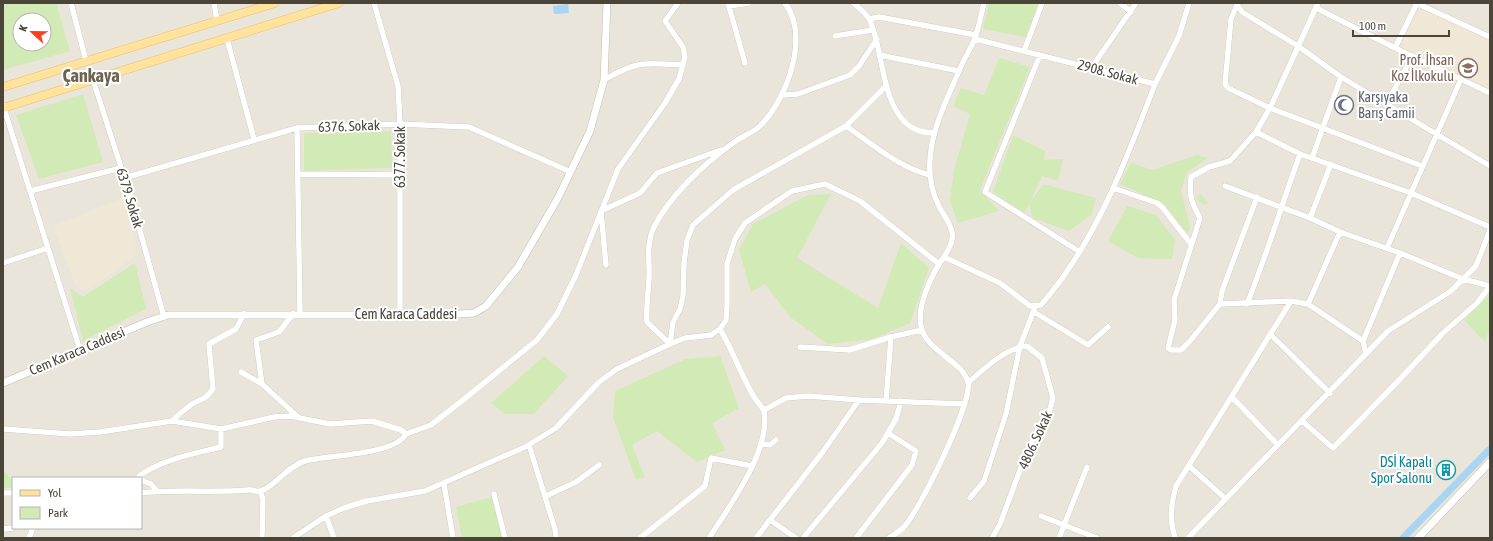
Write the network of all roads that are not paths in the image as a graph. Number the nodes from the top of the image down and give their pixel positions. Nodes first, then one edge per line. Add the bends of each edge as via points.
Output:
1 (71, 3) edge
2 (214, 3) edge
3 (275, 3) edge
4 (339, 3) edge
5 (374, 3) edge
6 (607, 3) edge
7 (678, 3) edge
8 (749, 3) edge
9 (785, 3) edge
10 (853, 3) edge
11 (984, 3) edge
12 (1042, 3) edge
13 (1120, 3) edge
14 (1136, 3) edge
15 (1189, 3) edge
16 (1416, 3) edge
17 (1236, 4) edge
18 (729, 5) edge
19 (1317, 5) edge
20 (1130, 12) junction
21 (869, 19) junction
22 (217, 21) junction
23 (873, 30) junction
24 (835, 36) dead end
25 (975, 37) junction
26 (1490, 37) edge
27 (227, 39) junction
28 (876, 39) junction
29 (1298, 46) junction
30 (1395, 48) junction
31 (1024, 51) junction
32 (879, 55) junction
33 (1040, 55) junction
34 (1413, 56) junction
35 (86, 61) junction
36 (745, 63) dead end
37 (683, 65) junction
38 (1092, 67) junction
39 (959, 71) junction
40 (1341, 77) junction
41 (1461, 79) junction
42 (93, 80) junction
43 (604, 80) junction
44 (1156, 84) junction
45 (886, 86) junction
46 (3, 87) edge
47 (1490, 93) edge
48 (783, 95) junction
49 (1386, 104) junction
50 (3, 107) edge
51 (1270, 108) junction
52 (400, 124) junction
53 (846, 126) junction
54 (297, 128) junction
55 (1322, 128) junction
56 (1256, 132) junction
57 (934, 133) junction
58 (1436, 134) junction
59 (254, 139) junction
60 (727, 147) junction
61 (1300, 154) junction
62 (1312, 158) junction
63 (1331, 164) junction
64 (1422, 166) junction
65 (1490, 166) edge
66 (121, 168) junction
67 (571, 172) junction
68 (299, 174) junction
69 (400, 175) junction
70 (930, 175) junction
71 (124, 178) junction
72 (1225, 186) dead end
73 (1113, 188) junction
74 (30, 191) junction
75 (1411, 193) junction
76 (1257, 197) junction
77 (1281, 207) junction
78 (601, 211) junction
79 (1310, 218) junction
80 (1490, 228) edge
81 (1340, 232) junction
82 (1488, 240) edge
83 (1191, 244) junction
84 (48, 248) junction
85 (1387, 248) junction
86 (1080, 252) junction
87 (1400, 253) junction
88 (944, 257) junction
89 (3, 263) edge
90 (939, 264) junction
91 (606, 265) dead end
92 (1463, 279) junction
93 (1490, 286) edge
94 (1291, 301) junction
95 (1220, 304) junction
96 (1247, 304) junction
97 (1308, 304) junction
98 (1036, 305) junction
99 (1034, 312) junction
100 (244, 314) junction
101 (297, 314) junction
102 (400, 315) junction
103 (164, 317) junction
104 (1108, 326) dead end
105 (720, 329) junction
106 (922, 330) junction
107 (1270, 334) junction
108 (891, 336) junction
109 (1363, 341) junction
110 (670, 344) junction
111 (1020, 346) junction
112 (800, 347) dead end
113 (80, 350) junction
114 (1366, 354) junction
115 (241, 372) dead end
116 (3, 382) edge
117 (968, 383) junction
118 (262, 384) junction
119 (1330, 393) junction
120 (1232, 397) junction
121 (859, 400) junction
122 (886, 401) junction
123 (901, 401) junction
124 (964, 404) junction
125 (764, 410) junction
126 (300, 419) junction
127 (1302, 421) junction
128 (172, 422) junction
129 (3, 429) edge
130 (221, 429) junction
131 (888, 433) junction
132 (406, 434) junction
133 (776, 440) dead end
134 (760, 444) junction
135 (529, 445) junction
136 (1278, 445) junction
137 (1490, 462) edge
138 (599, 465) dead end
139 (752, 466) junction
140 (1188, 466) junction
141 (1087, 467) dead end
142 (139, 477) edge
143 (142, 480) edge
144 (444, 484) junction
145 (157, 491) junction
146 (260, 491) junction
147 (142, 493) edge
148 (494, 494) dead end
149 (546, 496) junction
150 (970, 498) dead end
151 (1226, 499) junction
152 (326, 516) junction
153 (1041, 516) dead end
154 (770, 520) junction
155 (1064, 525) junction
156 (262, 538) edge
157 (292, 538) edge
158 (334, 538) edge
159 (453, 538) edge
160 (505, 538) edge
161 (556, 538) edge
162 (640, 538) edge
163 (709, 538) edge
164 (756, 538) edge
165 (796, 538) edge
166 (803, 538) edge
167 (856, 538) edge
168 (888, 538) edge
169 (992, 538) edge
170 (1059, 538) edge
171 (1097, 538) edge
172 (1175, 538) edge
173 (1188, 538) edge
174 (1418, 538) edge

1 - 35 street
2 - 22 street
3 - 22 main road
4 - 27 main road
5 - 52 street, 6377. Sokak via 398,86
6 - 43 street, Cem Karaca Caddesi
7 - 37 street via 665,21 683,47
8 - 18 street
9 - 48 street via 796,30 796,51
10 - 21 street
11 - 25 street
12 - 31 street
13 - 20 street
14 - 20 street
15 - 44 street, 2908. Sokak via 1179,36
16 - 26 street
16 - 30 street
17 - 29 street via 1242,12
17 - 51 street via 1225,84 1228,88
18 - 36 street
19 - 29 street
19 - 30 street
20 - 38 street
21 - 23 street
21 - 25 street, 2908. Sokak via 879,17
22 - 35 main road
23 - 24 street
23 - 28 street
25 - 31 street, 2908. Sokak
25 - 39 street
27 - 42 main road
27 - 59 street
28 - 32 street
28 - 48 street via 850,76 798,94
29 - 40 street
29 - 51 street
30 - 34 street
31 - 33 street, 2908. Sokak
32 - 39 street
32 - 45 street
33 - 38 street, 2908. Sokak
33 - 86 street via 985,192
34 - 41 street
34 - 49 street
35 - 46 main road
37 - 43 street via 641,63 625,68
37 - 78 street via 679,79 665,103 618,169
38 - 44 street, 2908. Sokak
39 - 57 street
40 - 49 street
40 - 55 street
41 - 47 street
41 - 58 street
42 - 50 main road
42 - 66 street, 6379. Sokak
43 - 67 street, Cem Karaca Caddesi via 590,131
44 - 73 street
45 - 53 street
45 - 57 street via 893,104 908,125 922,133
48 - 60 street via 761,126
49 - 58 street
50 - 74 street
51 - 55 street
51 - 56 street
52 - 54 street, 6376. Sokak
52 - 67 street, 6376. Sokak via 469,127
52 - 69 street, 6377. Sokak
53 - 70 street via 918,172
53 - 110 street via 733,190 693,225 687,240 683,296
54 - 59 street, 6376. Sokak
54 - 68 street
55 - 62 street
55 - 64 street
56 - 61 street
56 - 83 street via 1230,161 1209,167 1190,177 1189,194 1200,218
57 - 70 street
58 - 64 street
58 - 65 street
59 - 71 street, 6376. Sokak
60 - 78 street via 657,173 640,193
60 - 110 street via 707,163 669,205 649,240 647,322
61 - 62 street
61 - 77 street
62 - 63 street
63 - 75 street
63 - 79 street
64 - 75 street
66 - 71 street, 6379. Sokak
66 - 74 street
67 - 102 street, Cem Karaca Caddesi via 518,267 486,306 474,313
68 - 69 street
68 - 101 street
69 - 102 street, 6377. Sokak
70 - 88 street via 937,203 953,237
71 - 103 street, 6379. Sokak
72 - 76 street
73 - 83 street via 1157,203
73 - 86 street
74 - 84 street
75 - 80 street
75 - 85 street
76 - 77 street
76 - 95 street via 1222,291
77 - 79 street
77 - 96 street via 1268,252
78 - 91 street
78 - 132 street via 576,275 557,314 537,340 431,425
79 - 81 street
80 - 82 street
81 - 85 street
81 - 97 street
82 - 92 street via 1476,266
83 - 95 street via 1174,300 1175,320 1168,348 1181,350
84 - 89 street
84 - 113 street
85 - 87 street
86 - 98 street via 1051,294 1041,305
87 - 92 street
87 - 109 street
88 - 90 street
88 - 98 street via 1000,283 1030,306
90 - 105 street via 860,201 825,184 792,191 745,223 735,239 727,264 726,320
90 - 106 street via 920,313
92 - 93 street
92 - 114 street via 1451,291 1388,331
93 - 127 street via 1477,303 1442,333 1333,448
94 - 96 street
94 - 97 street
94 - 107 street
95 - 96 street
97 - 109 street
98 - 99 street
99 - 104 street via 1088,345
99 - 111 street
100 - 101 street, Cem Karaca Caddesi
100 - 103 street, Cem Karaca Caddesi
100 - 128 street via 236,328 209,344 213,390
101 - 102 street, Cem Karaca Caddesi
101 - 118 street via 279,332 256,340
103 - 113 street, Cem Karaca Caddesi
105 - 110 street via 711,335 685,338
105 - 125 street via 732,348 743,378
106 - 108 street
106 - 117 street via 924,337 963,373
107 - 119 street
107 - 120 street
108 - 112 street via 849,350
108 - 122 street
109 - 114 street
110 - 135 street via 617,369 598,382 556,428
111 - 117 street via 985,368
111 - 150 street via 1006,414 984,481
111 - 169 street, 4806. Sokak via 1027,346 1042,358 1053,398
113 - 116 street, Cem Karaca Caddesi
114 - 119 street
115 - 118 street
117 - 124 street
118 - 126 street
119 - 127 street
120 - 136 street
120 - 140 street
121 - 122 street
121 - 125 street via 808,396 786,398
121 - 154 street
122 - 123 street
123 - 124 street
123 - 131 street via 896,419
124 - 168 street via 949,445 913,514 903,528
125 - 134 street via 764,432
126 - 130 street via 290,416 274,417
126 - 132 street via 330,424 372,421
127 - 136 street
128 - 129 street via 70,434
128 - 130 street
130 - 142 street via 221,447 164,462
131 - 166 street
131 - 167 street via 916,451 912,466
132 - 146 street via 403,439 382,449 305,461 289,468
133 - 134 street via 770,445
134 - 139 street
135 - 144 street
135 - 149 street
136 - 151 street
137 - 174 street
138 - 149 street via 576,482
139 - 162 street via 711,458 705,486
139 - 163 street via 732,505
140 - 151 street
140 - 172 street via 1176,486 1172,501 1170,523
141 - 155 street
143 - 145 street via 151,484
144 - 152 street via 425,491 367,501
144 - 159 street
145 - 146 street
145 - 147 street
146 - 156 street via 264,499
148 - 160 street
149 - 161 street
151 - 173 street
152 - 157 street
152 - 158 street
153 - 155 street
154 - 164 street
154 - 165 street
155 - 170 street
155 - 171 street

